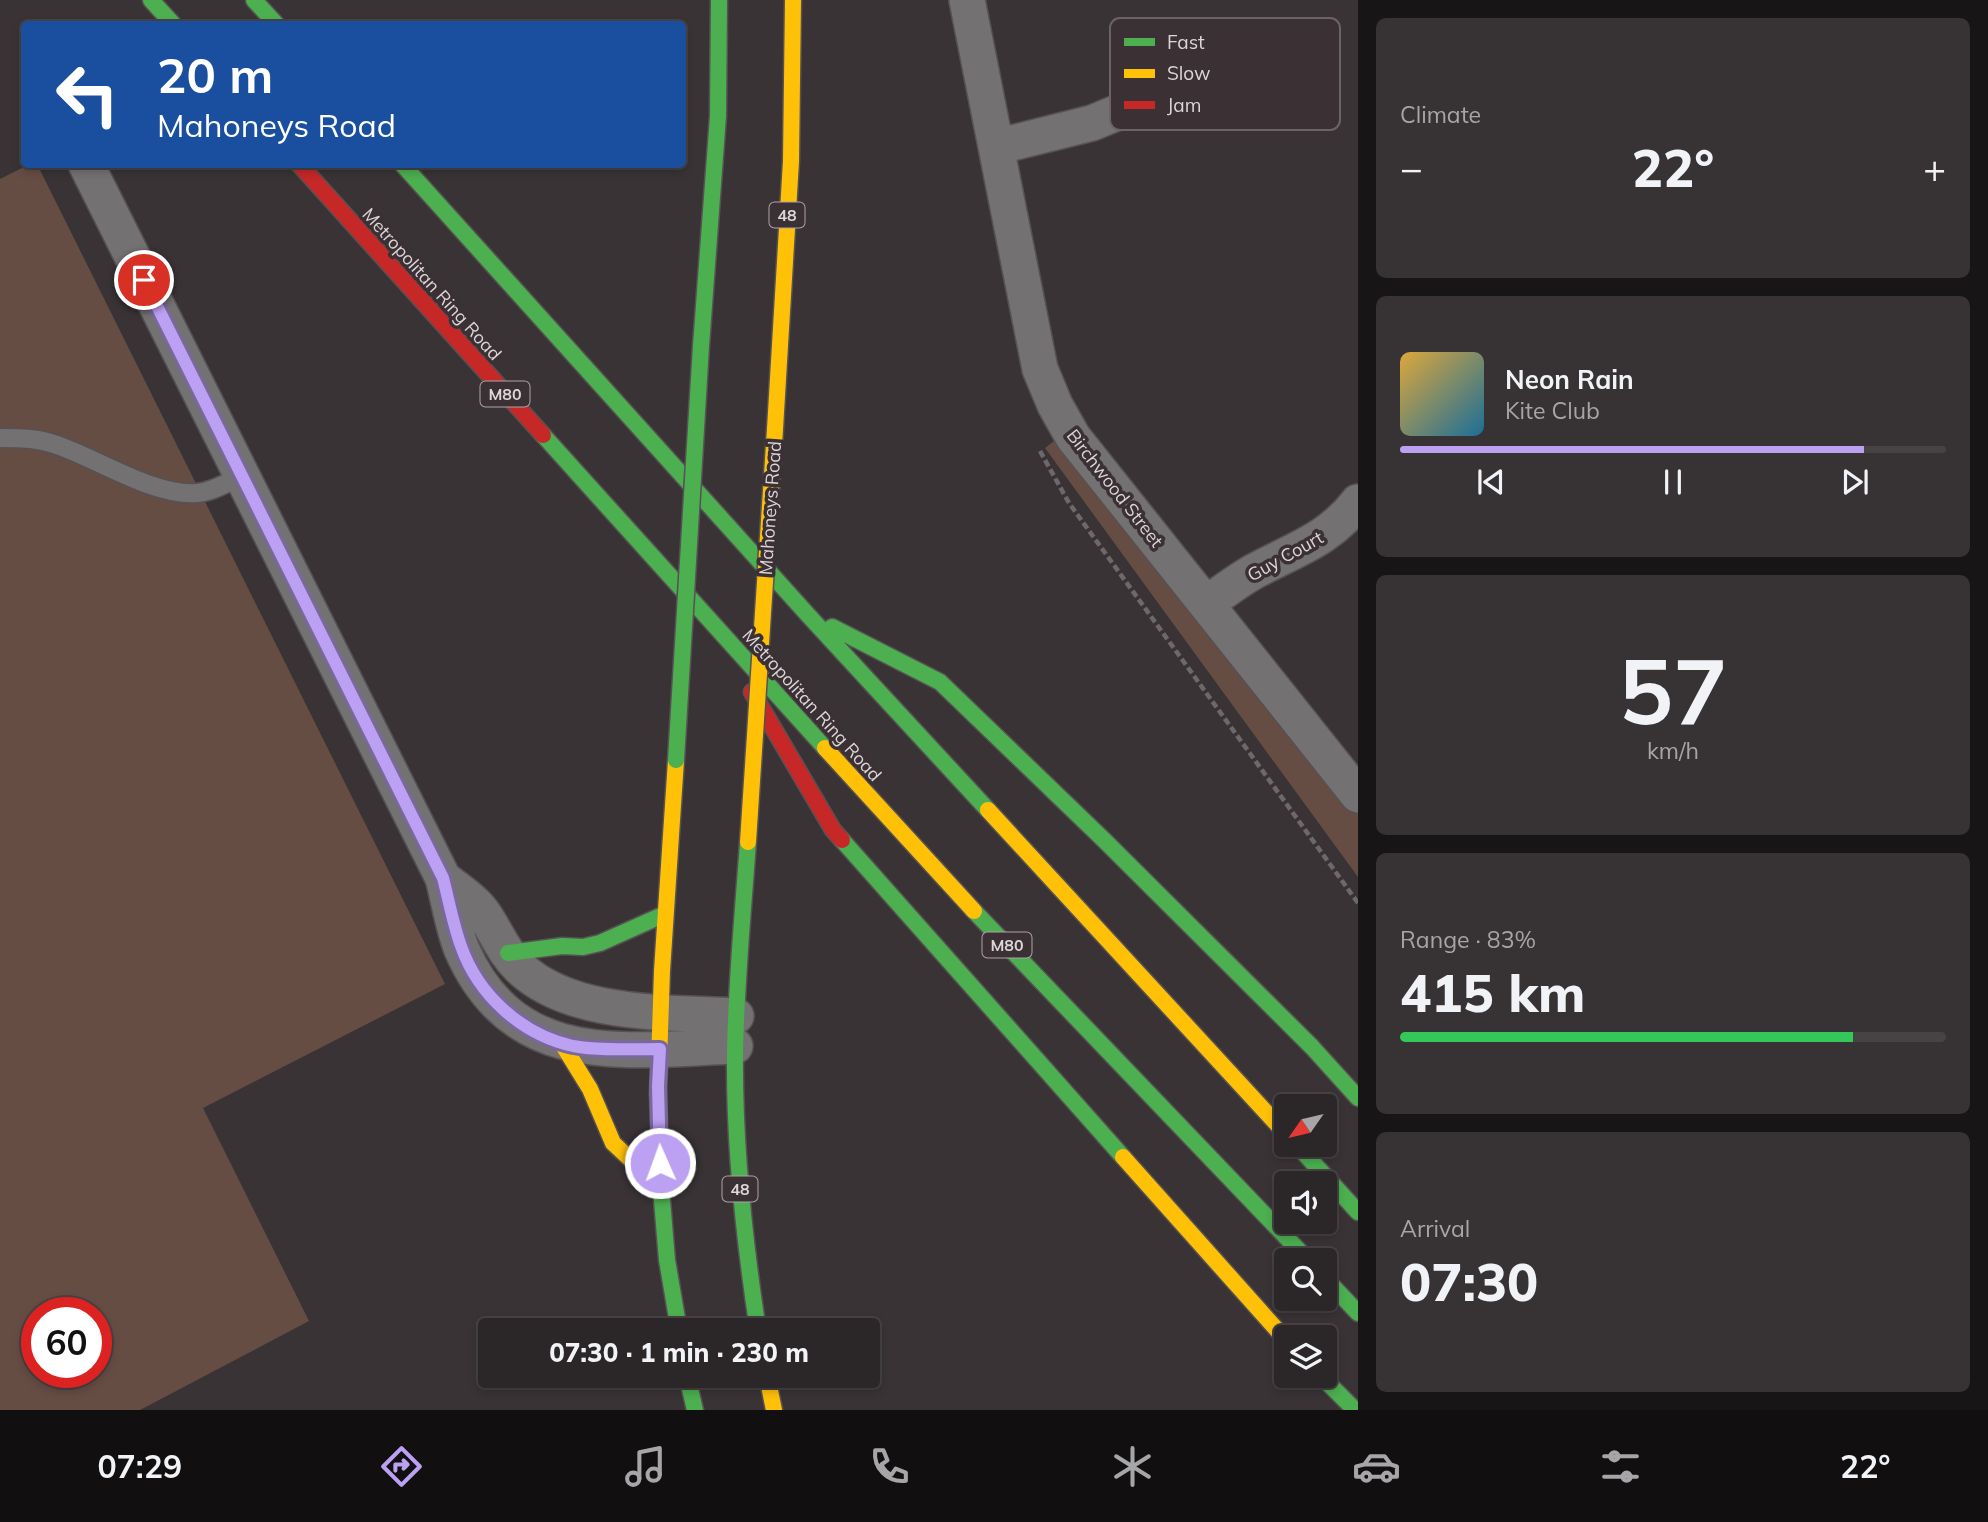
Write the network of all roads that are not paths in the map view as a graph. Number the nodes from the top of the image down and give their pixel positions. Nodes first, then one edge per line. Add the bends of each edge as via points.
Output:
1 (151, 0) edge
2 (254, 0) edge
3 (719, 0) edge
4 (793, 0) edge
5 (967, 0) edge
6 (170, 21) edge
7 (273, 21) edge
8 (1110, 116) edge
9 (996, 147) junction
10 (88, 168) edge
11 (303, 168) edge
12 (406, 168) edge
13 (0, 438) edge
14 (242, 476) junction
15 (1358, 502) edge
16 (1207, 603) junction
17 (808, 615) junction
18 (712, 623) junction
19 (1358, 795) edge
20 (443, 878) junction
21 (665, 914) junction
22 (508, 953) junction
23 (660, 1012) junction
24 (735, 1031) junction
25 (562, 1042) junction
26 (660, 1049) junction
27 (1358, 1098) edge
28 (1274, 1121) edge
29 (1308, 1157) edge
30 (661, 1188) junction
31 (1358, 1212) edge
32 (1297, 1248) edge
33 (1337, 1291) edge
34 (1358, 1313) edge
35 (677, 1318) edge
36 (756, 1318) edge
37 (1274, 1326) edge
38 (690, 1388) edge
39 (769, 1388) edge
40 (1333, 1388) edge
41 (695, 1410) edge
42 (774, 1410) edge
43 (1355, 1410) edge

1 - 6 main road
2 - 7 main road
3 - 21 main road, bridge via 718,117
4 - 24 main road, Mahoneys Road / 48, bridge via 792,131
5 - 9 street, Birchwood Street
8 - 9 street
9 - 16 street, Birchwood Street via 1041,369 1055,405 1102,475
10 - 14 street
11 - 18 main road, Metropolitan Ring Road / M80
12 - 17 main road
13 - 14 lane via 53,444 168,490 196,494
14 - 20 street
15 - 16 street, Guy Court via 1318,540 1251,573
16 - 19 street, Birchwood Street
17 - 27 main road via 940,682 1125,860
17 - 28 main road
18 - 32 main road, Metropolitan Ring Road / M80 via 942,878
18 - 37 main road via 833,830
20 - 22 street via 482,912
20 - 25 street via 461,947 487,993 525,1027
21 - 22 main road via 600,943
21 - 23 main road
22 - 23 street via 530,977 560,995
23 - 24 street
23 - 26 main road
24 - 26 street
24 - 36 main road, Mahoneys Road / 48 via 738,1165
25 - 26 street via 591,1048
25 - 30 main road via 590,1089 613,1143
26 - 30 main road
29 - 31 main road
30 - 35 main road
33 - 34 main road
38 - 41 main road
39 - 42 main road
40 - 43 main road

